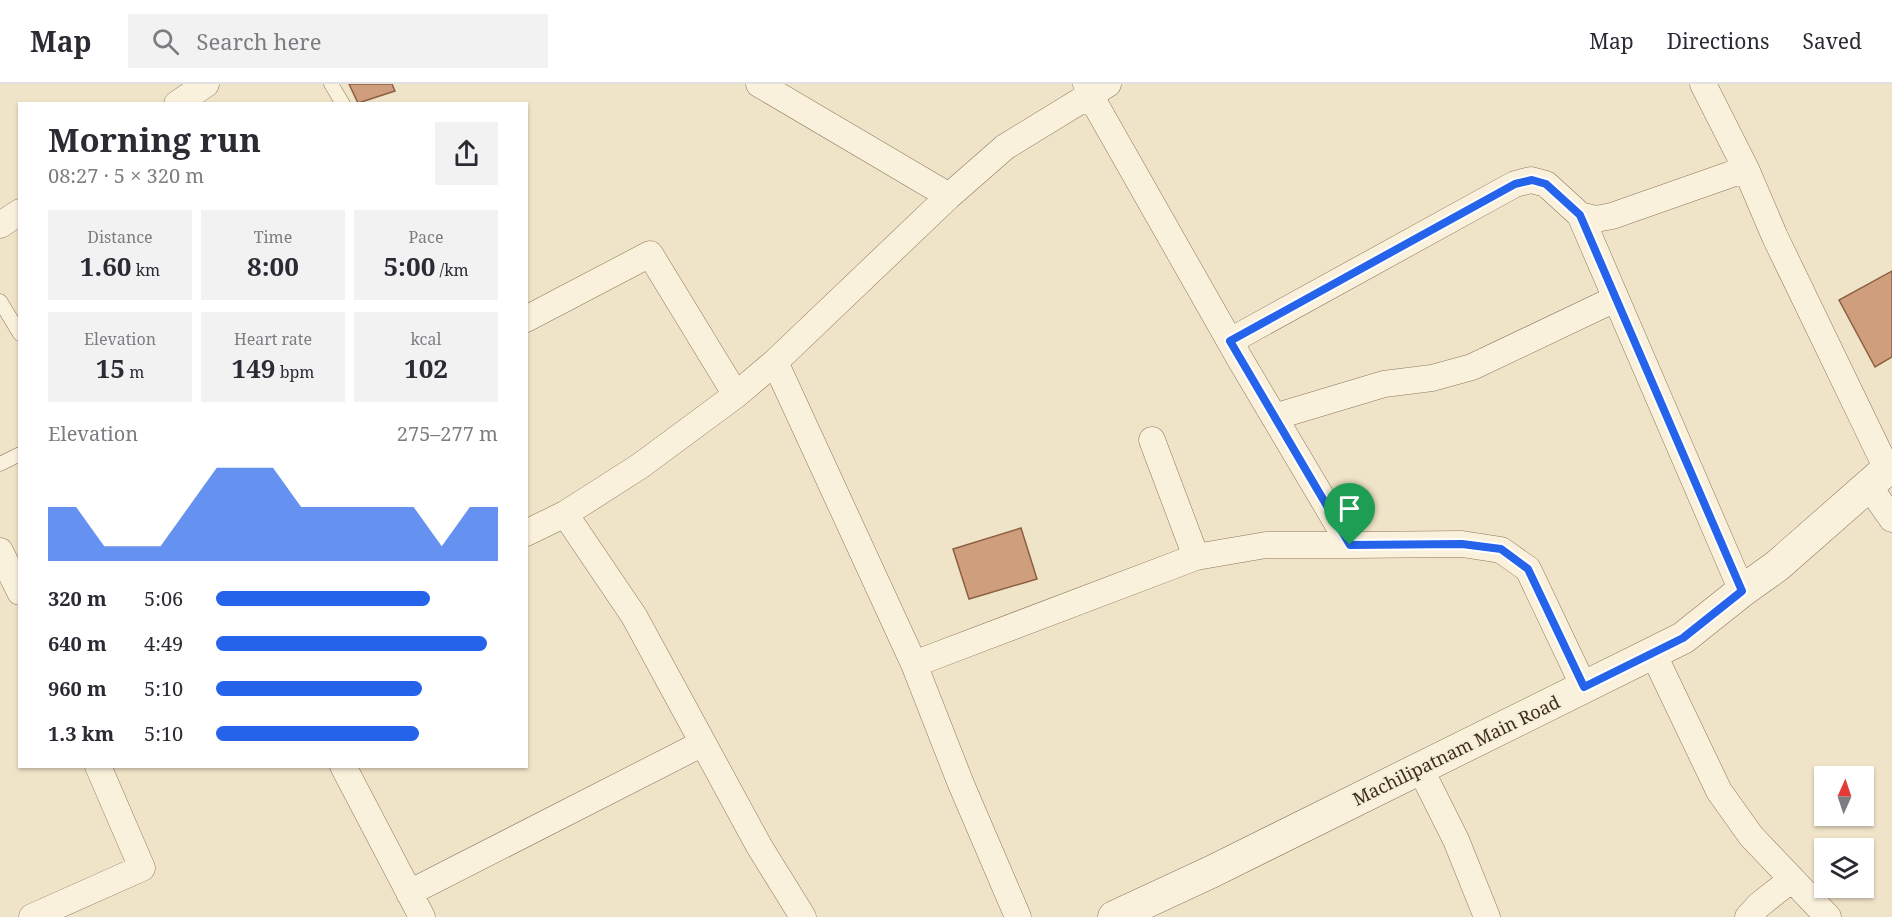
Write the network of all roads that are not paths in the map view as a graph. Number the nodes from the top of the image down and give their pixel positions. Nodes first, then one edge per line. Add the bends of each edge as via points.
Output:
1 (206, 84) edge
2 (331, 84) edge
3 (759, 84) edge
4 (1703, 84) edge
5 (1094, 88) edge
6 (180, 102) edge
7 (342, 102) edge
8 (1746, 169) junction
9 (948, 196) junction
10 (18, 213) edge
11 (1580, 215) junction
12 (0, 225) edge
13 (1615, 298) junction
14 (0, 301) edge
15 (528, 318) edge
16 (18, 331) edge
17 (1230, 341) junction
18 (775, 362) junction
19 (736, 395) junction
20 (1274, 417) junction
21 (1152, 440) dead end
22 (18, 455) edge
23 (0, 464) edge
24 (1882, 473) edge
25 (565, 514) junction
26 (1892, 519) edge
27 (528, 531) edge
28 (1350, 545) junction
29 (0, 550) edge
30 (1196, 557) junction
31 (18, 588) edge
32 (1742, 591) junction
33 (1653, 653) junction
34 (914, 664) junction
35 (1584, 687) junction
36 (703, 743) junction
37 (99, 768) edge
38 (344, 768) edge
39 (1420, 768) junction
40 (1792, 879) junction
41 (410, 893) junction
42 (1131, 913) edge
43 (32, 917) edge
44 (422, 917) edge
45 (803, 917) edge
46 (1018, 917) edge
47 (1487, 917) edge
48 (1748, 917) edge
49 (1828, 917) edge

1 - 6 street
2 - 7 lane
3 - 9 street
4 - 8 street
5 - 9 street via 1005,147
5 - 17 street
8 - 11 street via 1612,216 1596,219
8 - 24 street
9 - 18 street
10 - 12 street
11 - 13 street
11 - 17 street via 1546,184 1532,180 1515,184
13 - 20 street via 1472,368 1375,386
13 - 32 street
14 - 16 lane
15 - 19 street via 650,254
17 - 20 street
18 - 19 street
18 - 34 street
19 - 25 street via 640,466
20 - 28 street
21 - 30 street
22 - 23 lane
24 - 26 street
24 - 32 street, Machilipatnam Main Road via 1777,566
25 - 27 street
25 - 36 street via 634,616
28 - 30 street via 1266,545
28 - 35 street via 1462,544 1501,549 1528,569
29 - 31 street
30 - 34 street
32 - 33 street, Machilipatnam Main Road via 1683,638
33 - 35 street, Machilipatnam Main Road
33 - 40 street via 1719,791 1751,836
34 - 46 street
35 - 39 street, Machilipatnam Main Road
36 - 41 street
36 - 45 street
37 - 43 street via 142,868
38 - 41 street
39 - 42 street, Machilipatnam Main Road
39 - 47 street via 1456,840
40 - 48 street
40 - 49 street
41 - 44 street

